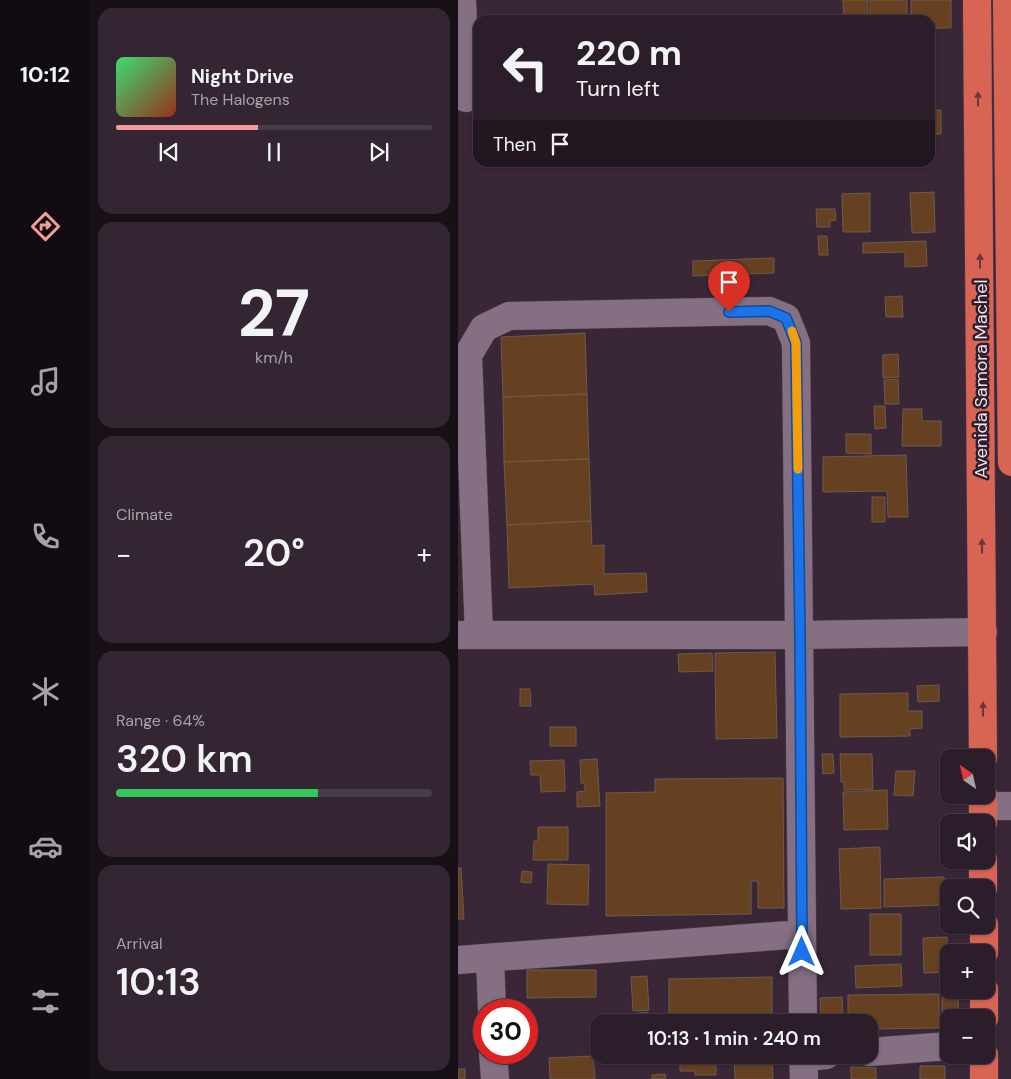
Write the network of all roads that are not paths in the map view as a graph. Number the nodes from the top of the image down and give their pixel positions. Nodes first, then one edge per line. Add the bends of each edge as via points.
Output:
1 (462, 0) edge
2 (977, 0) edge
3 (1007, 0) edge
4 (466, 98) dead end
5 (1012, 462) edge
6 (983, 632) junction
7 (468, 634) edge
8 (800, 635) junction
9 (983, 749) edge
10 (1012, 806) edge
11 (983, 808) edge
12 (802, 934) junction
13 (490, 958) junction
14 (458, 960) edge
15 (492, 999) edge
16 (803, 1014) edge
17 (940, 1047) edge
18 (878, 1051) edge
19 (494, 1064) edge
20 (984, 1064) edge
21 (494, 1079) edge
22 (984, 1079) edge

1 - 4 street
6 -> 2 highway, Avenida Samora Machel
3 - 5 highway, Avenida Samora Machel
6 - 8 street
9 -> 6 highway, Avenida Samora Machel
7 - 8 street
7 - 8 street via 468,356 484,328 510,316 769,311 786,318 796,343
8 - 12 street
10 - 11 street
12 - 13 street
12 - 16 street
13 - 14 street
13 - 15 street
17 - 18 street
19 - 21 street
20 - 22 highway

